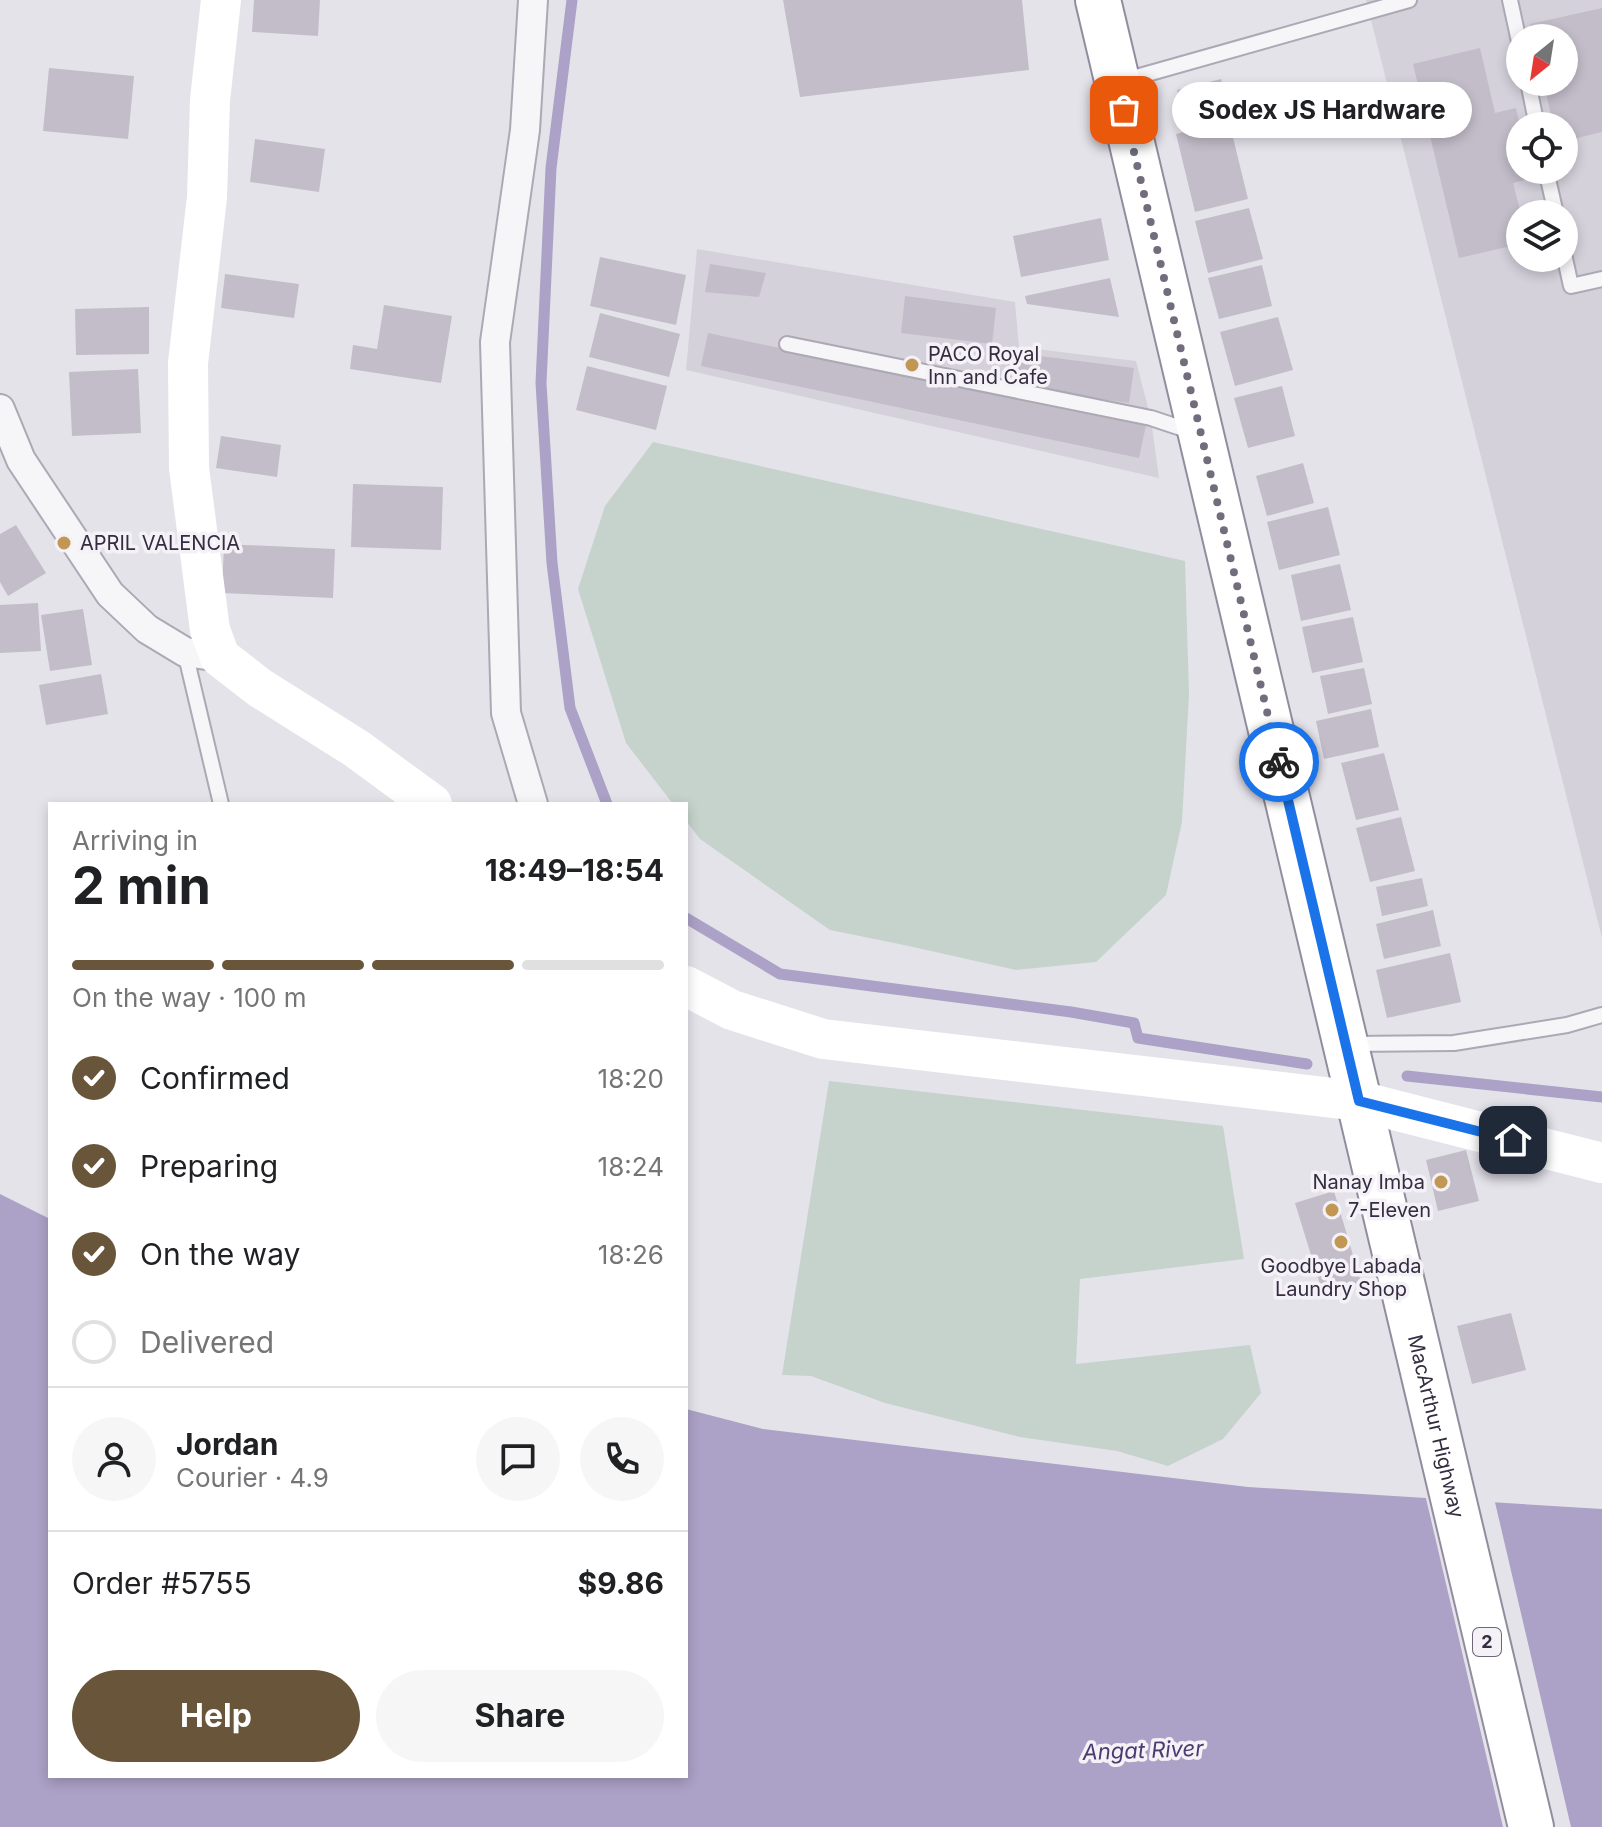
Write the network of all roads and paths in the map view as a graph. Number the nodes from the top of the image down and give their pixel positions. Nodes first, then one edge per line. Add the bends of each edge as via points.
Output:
1 (221, 0) edge
2 (533, 0) edge
3 (1098, 0) edge
4 (1409, 0) edge
5 (1510, 0) edge
6 (1515, 24) edge
7 (1118, 82) junction
8 (1568, 272) edge
9 (1602, 279) edge
10 (787, 344) dead end
11 (0, 409) edge
12 (1202, 434) junction
13 (202, 655) junction
14 (221, 802) edge
15 (429, 802) edge
16 (532, 802) edge
17 (688, 987) edge
18 (1602, 1015) edge
19 (1346, 1044) junction
20 (1359, 1101) junction
21 (1602, 1163) edge
22 (1531, 1827) edge

1 - 13 street via 188,363 189,468 210,630
2 - 16 street via 525,130 495,342 506,713
3 - 7 highway, MacArthur Highway / 2
4 - 7 lane
5 - 6 lane
7 - 12 highway, MacArthur Highway / 2
8 - 9 lane via 1571,286
10 - 12 lane via 1151,418
11 - 13 street via 21,460 110,594 147,629
12 - 19 highway, MacArthur Highway / 2
13 - 14 lane
13 - 15 street via 357,749
17 - 20 street via 732,1010 823,1039
18 - 19 lane via 1454,1043
19 - 20 highway, MacArthur Highway / 2
20 - 21 street
20 - 22 highway, MacArthur Highway / 2

